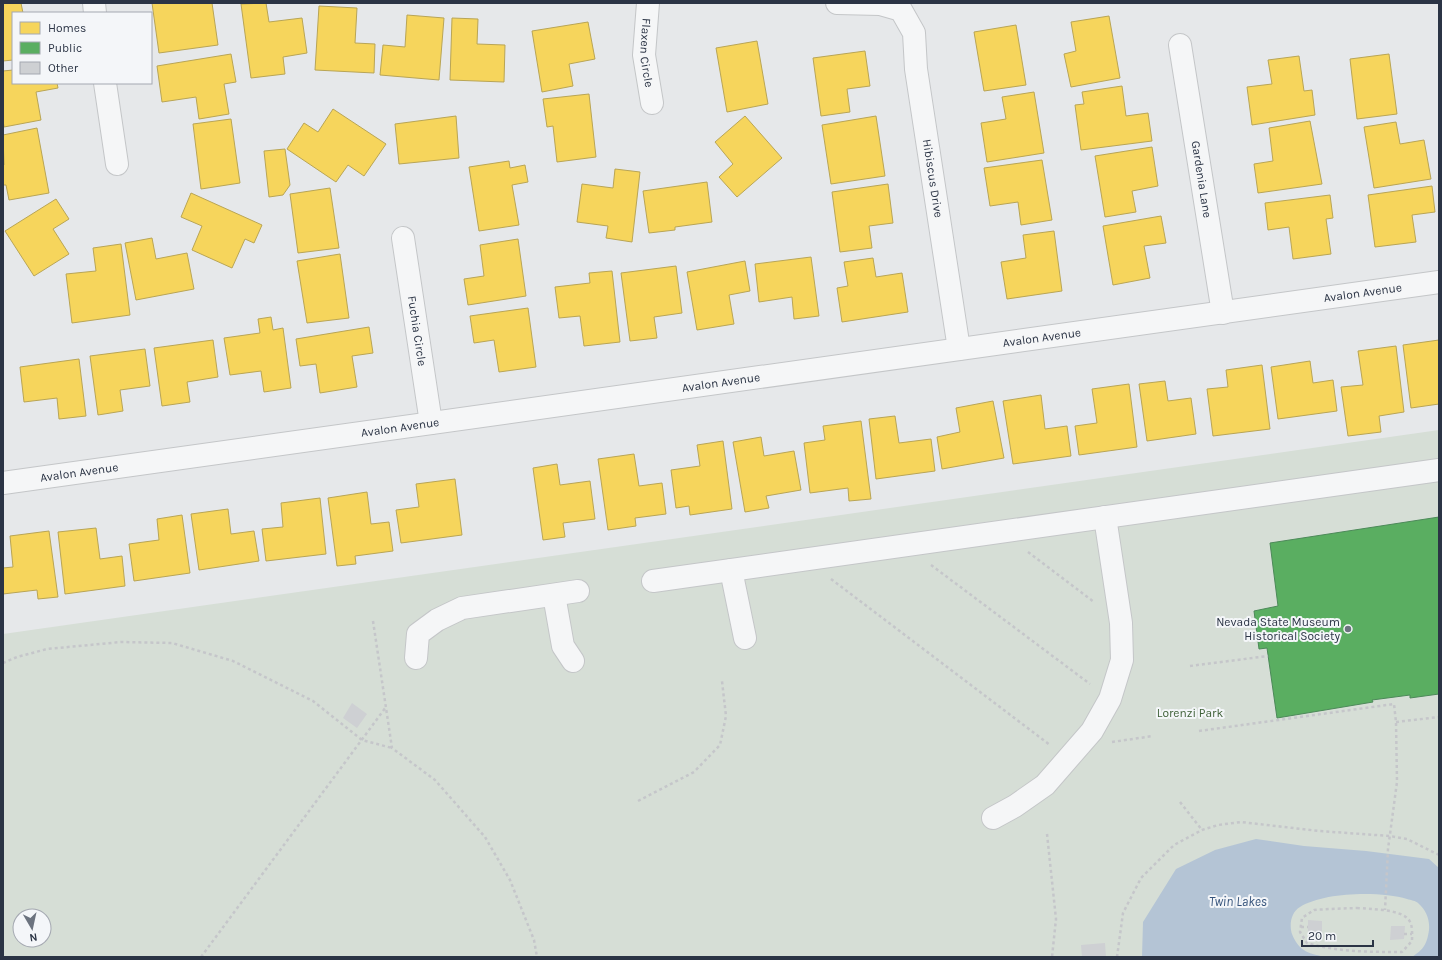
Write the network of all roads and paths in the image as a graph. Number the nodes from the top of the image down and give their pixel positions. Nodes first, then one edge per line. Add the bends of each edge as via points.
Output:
1 (648, 3) edge
2 (837, 3) edge
3 (1180, 45) dead end
4 (106, 84) edge
5 (652, 103) dead end
6 (117, 164) dead end
7 (403, 238) dead end
8 (1439, 282) edge
9 (1223, 313) junction
10 (959, 349) junction
11 (431, 423) junction
12 (1439, 470) edge
13 (3, 483) edge
14 (1105, 517) junction
15 (1001, 532) junction
16 (905, 546) junction
17 (805, 559) junction
18 (731, 570) junction
19 (653, 581) dead end
20 (578, 591) dead end
21 (554, 595) junction
22 (373, 621) dead end
23 (1122, 623) junction
24 (745, 638) dead end
25 (1268, 656) dead end
26 (416, 658) dead end
27 (573, 661) dead end
28 (3, 663) edge
29 (1190, 666) dead end
30 (722, 681) dead end
31 (1110, 699) junction
32 (386, 707) junction
33 (1439, 717) edge
34 (1396, 722) junction
35 (1199, 730) dead end
36 (362, 740) junction
37 (1051, 745) dead end
38 (392, 748) junction
39 (638, 801) dead end
40 (1180, 802) dead end
41 (993, 818) dead end
42 (1202, 830) junction
43 (1047, 834) dead end
44 (1390, 836) junction
45 (1439, 855) edge
46 (1385, 910) junction
47 (1301, 927) junction
48 (1308, 927) dead end
49 (1404, 934) dead end
50 (1412, 934) junction
51 (201, 957) edge
52 (537, 957) edge
53 (1052, 957) edge
54 (1117, 957) edge

1 - 5 street, Flaxen Circle via 644,55
2 - 10 street, Hibiscus Drive via 880,4 901,10 914,33 916,69
3 - 9 street, Gardenia Lane
4 - 6 street
7 - 11 street, Fuchia Circle
8 - 9 street, Avalon Avenue
9 - 10 street, Avalon Avenue
10 - 11 street, Avalon Avenue
11 - 13 street, Avalon Avenue
12 - 14 street
14 - 15 street
14 - 23 street
15 - 16 street
15 - 23 path
16 - 17 street
16 - 31 path
17 - 18 street
17 - 37 path
18 - 19 street
18 - 24 street
20 - 21 street
21 - 26 street via 462,608 437,620 418,634
21 - 27 street via 563,646
22 - 32 path
23 - 31 street via 1122,660
25 - 29 path
28 - 36 path via 47,649 121,642 172,643 234,661 313,701
30 - 39 path via 726,716 720,745 694,772
31 - 41 street via 1092,731 1045,785
32 - 36 path
32 - 38 path
33 - 34 path
34 - 35 path via 1394,704
34 - 44 path via 1397,782
36 - 38 path
36 - 51 path
38 - 52 path via 435,780 485,837 510,880 534,940
40 - 42 path
42 - 44 path via 1241,822
42 - 54 path via 1174,845 1141,878 1123,913
43 - 53 path via 1056,920
44 - 45 path via 1407,839
44 - 46 path
46 - 47 path via 1314,910 1302,918
46 - 50 path via 1409,919
47 - 48 path
47 - 50 path via 1300,932 1307,943 1320,947 1380,952 1402,952 1412,941
49 - 50 path

